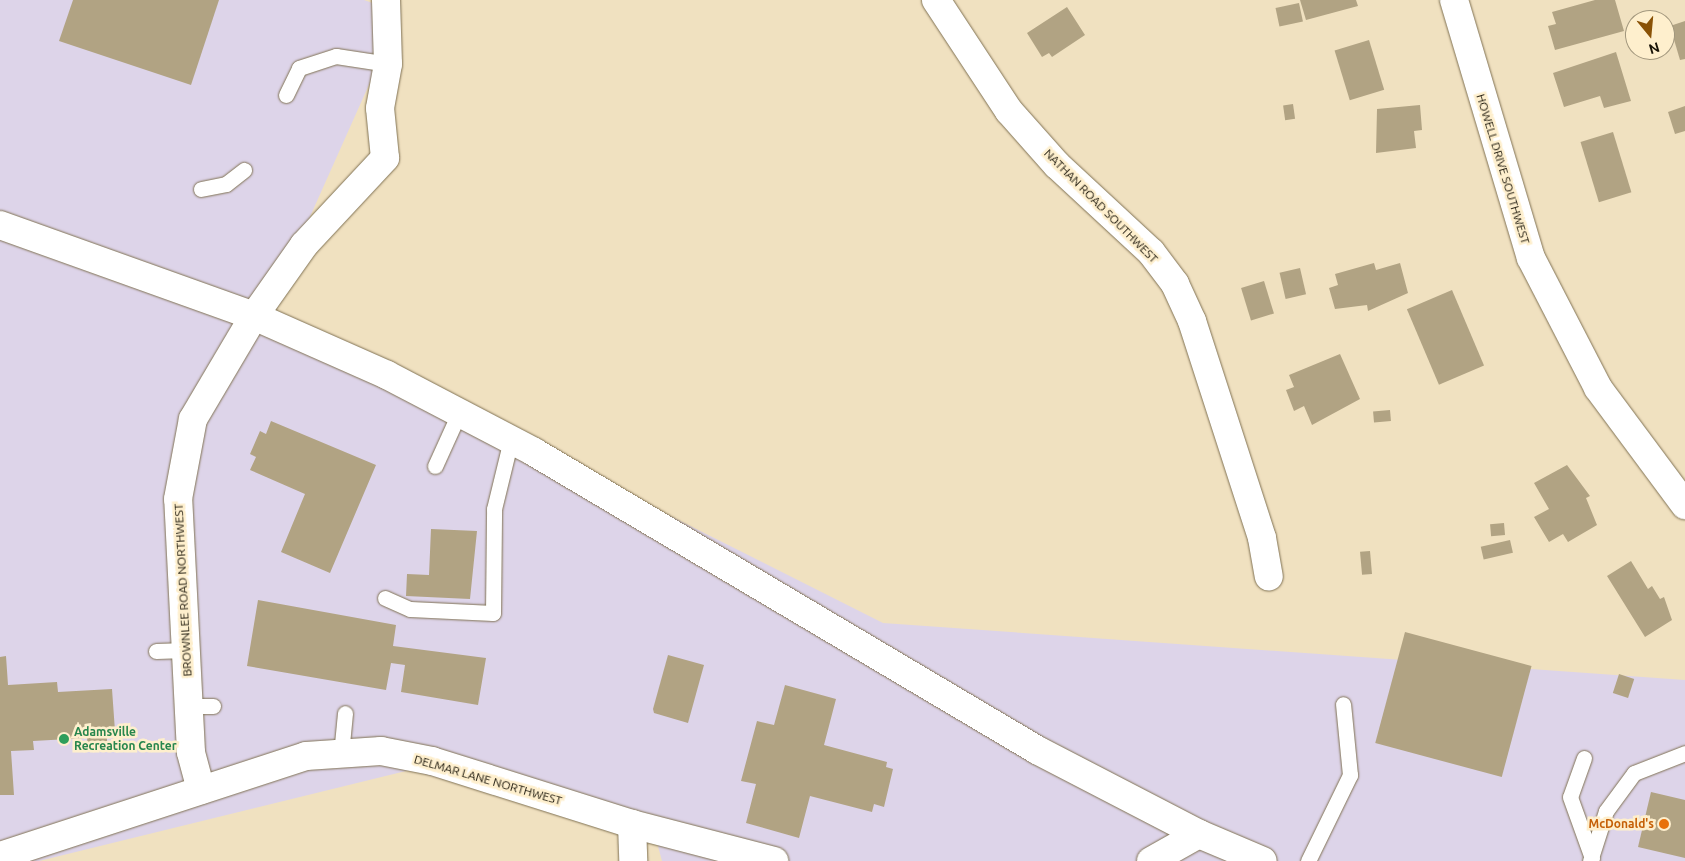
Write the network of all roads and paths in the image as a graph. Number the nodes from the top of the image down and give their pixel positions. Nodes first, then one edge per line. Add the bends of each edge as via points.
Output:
1 (386, 0) edge
2 (936, 0) edge
3 (1454, 0) edge
4 (388, 64) junction
5 (286, 95) dead end
6 (244, 170) dead end
7 (200, 189) dead end
8 (0, 226) edge
9 (254, 316) junction
10 (459, 413) junction
11 (511, 439) junction
12 (435, 466) dead end
13 (1685, 505) edge
14 (1269, 576) dead end
15 (385, 598) dead end
16 (186, 650) junction
17 (156, 651) dead end
18 (1343, 704) dead end
19 (345, 713) dead end
20 (1685, 753) edge
21 (341, 754) junction
22 (1584, 758) dead end
23 (201, 790) junction
24 (632, 824) junction
25 (1199, 834) junction
26 (0, 856) edge
27 (1595, 860) edge
28 (633, 861) edge
29 (774, 861) edge
30 (1151, 861) edge
31 (1263, 861) edge
32 (1308, 861) edge

1 - 4 street, BROWNLEE ROAD NORTHWEST
2 - 14 street, NATHAN ROAD SOUTHWEST via 1009,111 1057,165 1151,252 1174,284 1192,320 1262,538
3 - 13 street, HOWELL DRIVE SOUTHWEST via 1506,185 1546,292 1598,388
4 - 5 lane via 336,56 299,68
4 - 9 street, BROWNLEE ROAD NORTHWEST via 380,108 385,158 304,245
6 - 7 lane via 226,184
8 - 9 street
9 - 10 street
9 - 16 street, BROWNLEE ROAD NORTHWEST via 193,419 178,499
10 - 11 street
10 - 12 lane
11 - 15 lane via 494,509 493,613 410,610
11 - 25 street via 1037,750
16 - 17 lane
16 - 23 street, BROWNLEE ROAD NORTHWEST via 201,706 191,752
18 - 32 lane via 1350,775
19 - 21 lane
20 - 27 lane via 1634,774 1606,811
21 - 23 street, DELMAR LANE NORTHWEST via 306,756
21 - 24 street, DELMAR LANE NORTHWEST via 380,751 432,761
22 - 27 lane via 1570,797
23 - 26 street, DELMAR LANE NORTHWEST
24 - 28 street
24 - 29 street, DELMAR LANE NORTHWEST
25 - 30 street
25 - 31 street

